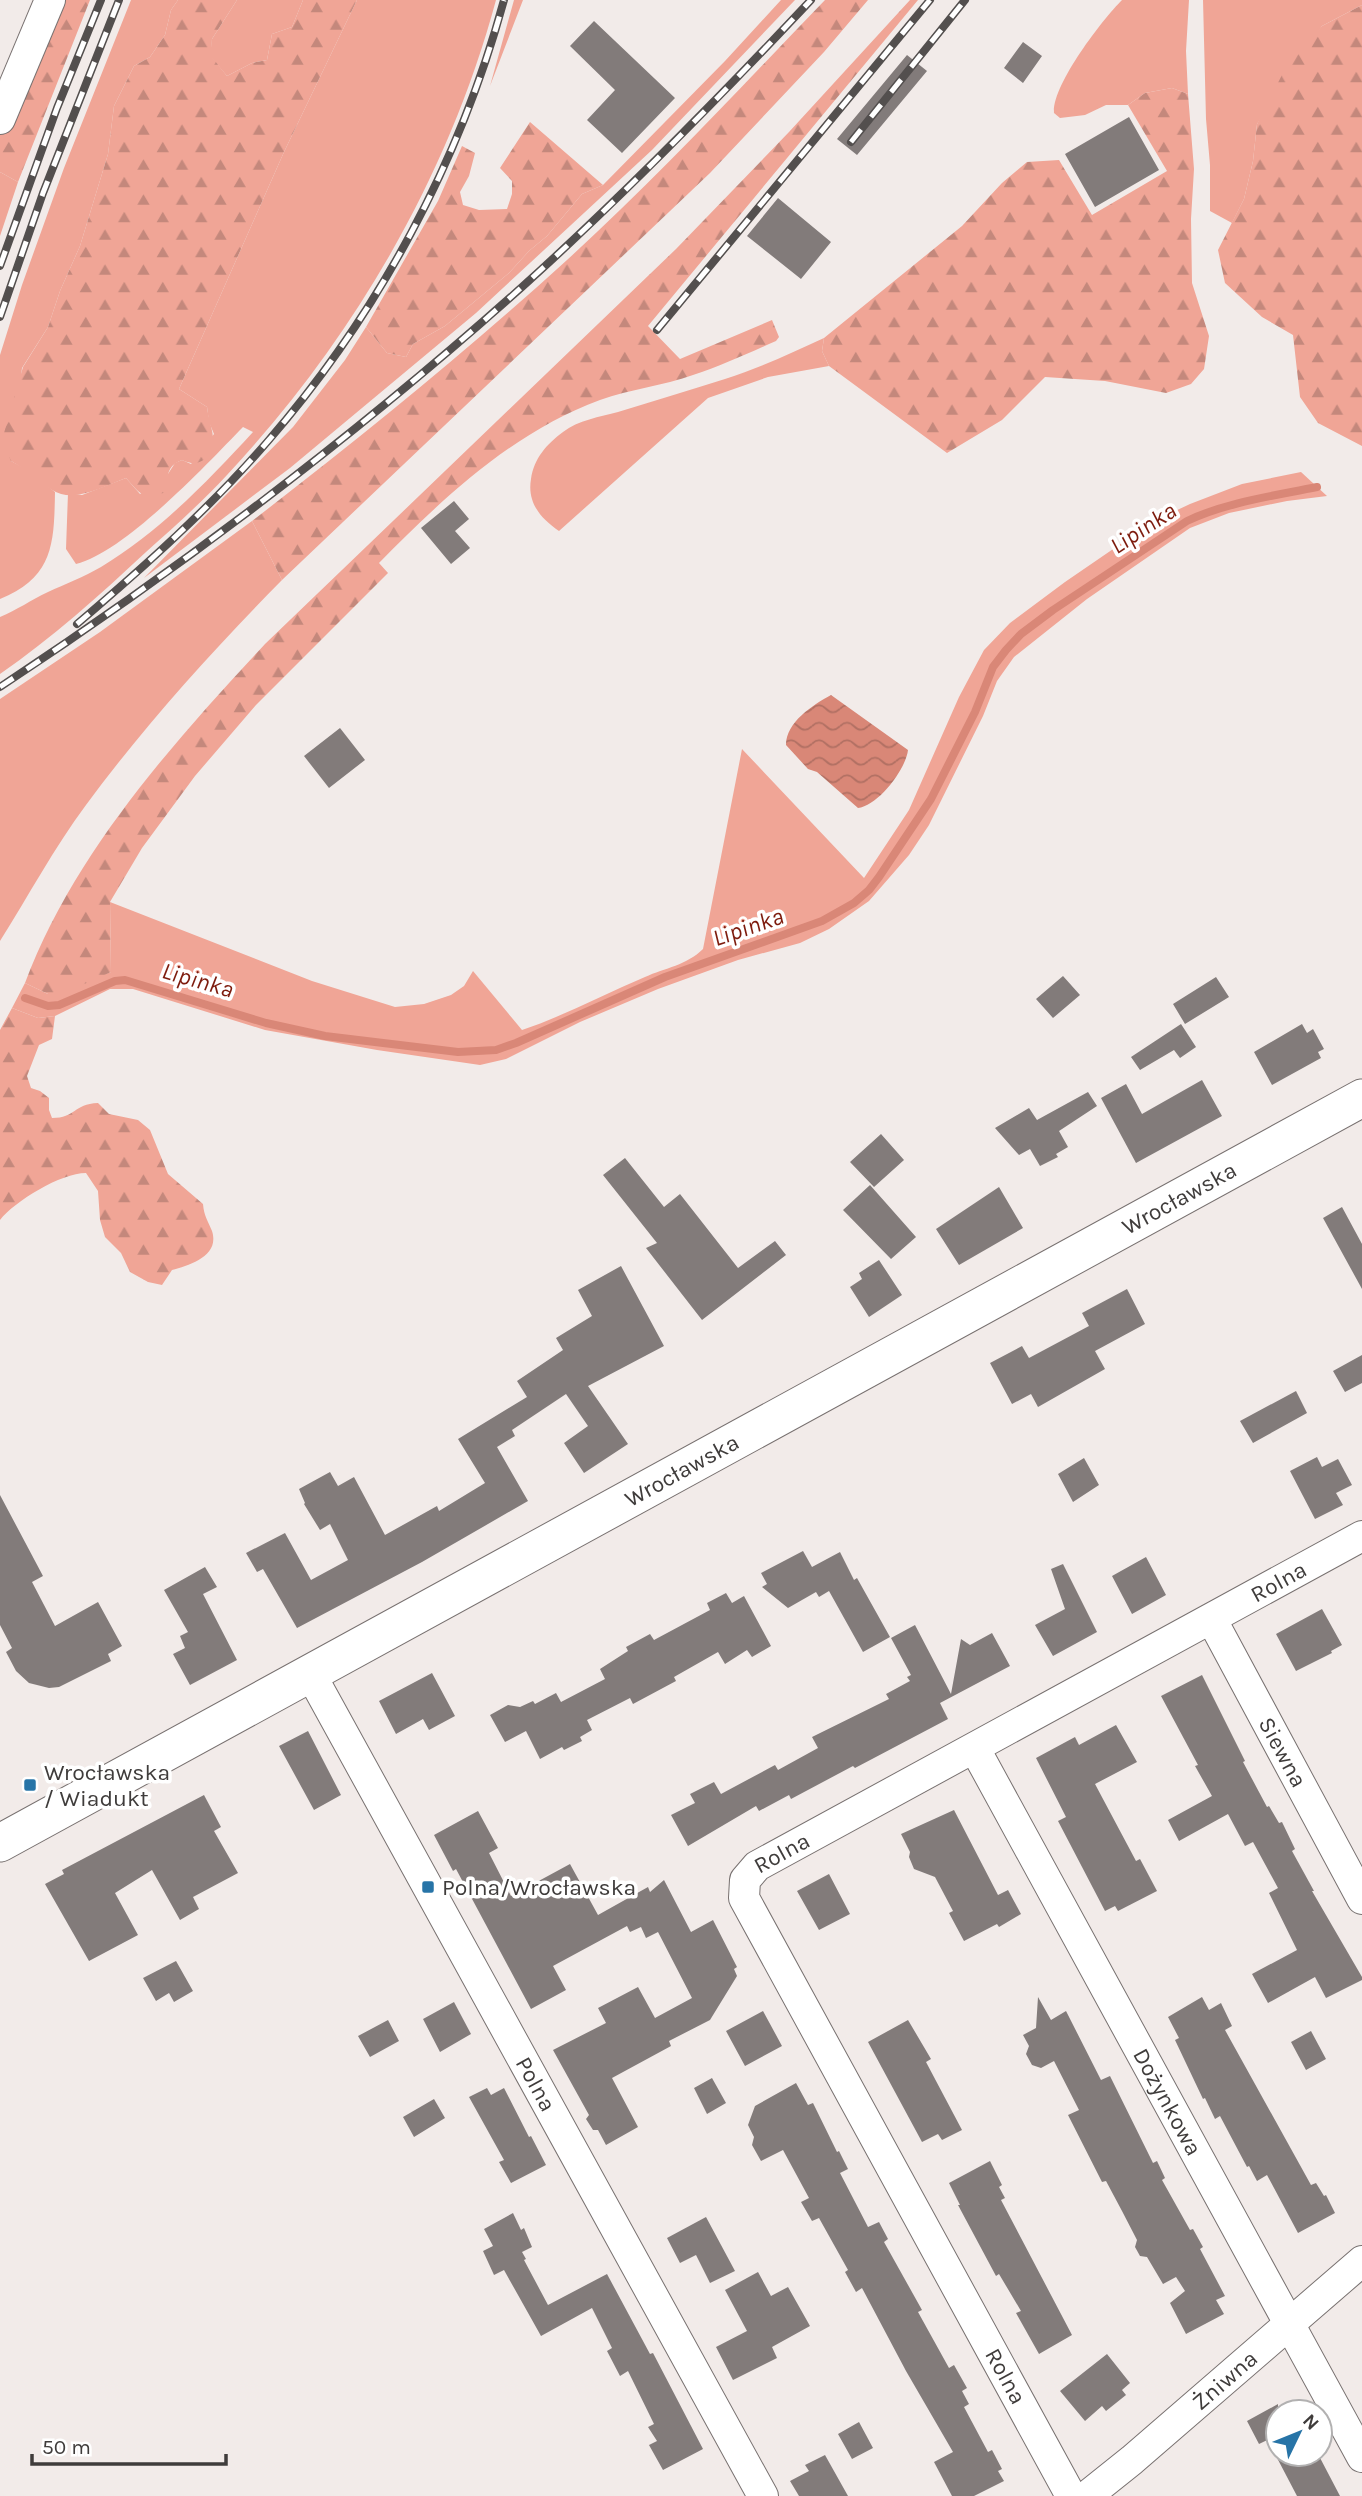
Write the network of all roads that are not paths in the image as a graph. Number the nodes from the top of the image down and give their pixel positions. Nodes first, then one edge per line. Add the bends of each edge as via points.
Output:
1 (50, 0) edge
2 (0, 119) edge
3 (1362, 1098) edge
4 (1362, 1536) edge
5 (1212, 1620) junction
6 (310, 1673) junction
7 (975, 1749) junction
8 (0, 1843) edge
9 (1360, 1889) edge
10 (1362, 2261) edge
11 (1289, 2322) junction
12 (1362, 2457) edge
13 (763, 2496) edge
14 (1071, 2496) edge
15 (1087, 2496) edge

1 - 2 street
3 - 6 main road, Wrocławska
4 - 5 street, Rolna
5 - 7 street, Rolna
5 - 9 street, Siewna
6 - 8 main road, Wrocławska
6 - 13 street, Polna
7 - 11 street, Dożynkowa
7 - 14 street, Rolna via 757,1866 745,1880 744,1898
10 - 11 street, Żniwna
11 - 12 street, Dożynkowa
11 - 15 street, Żniwna

